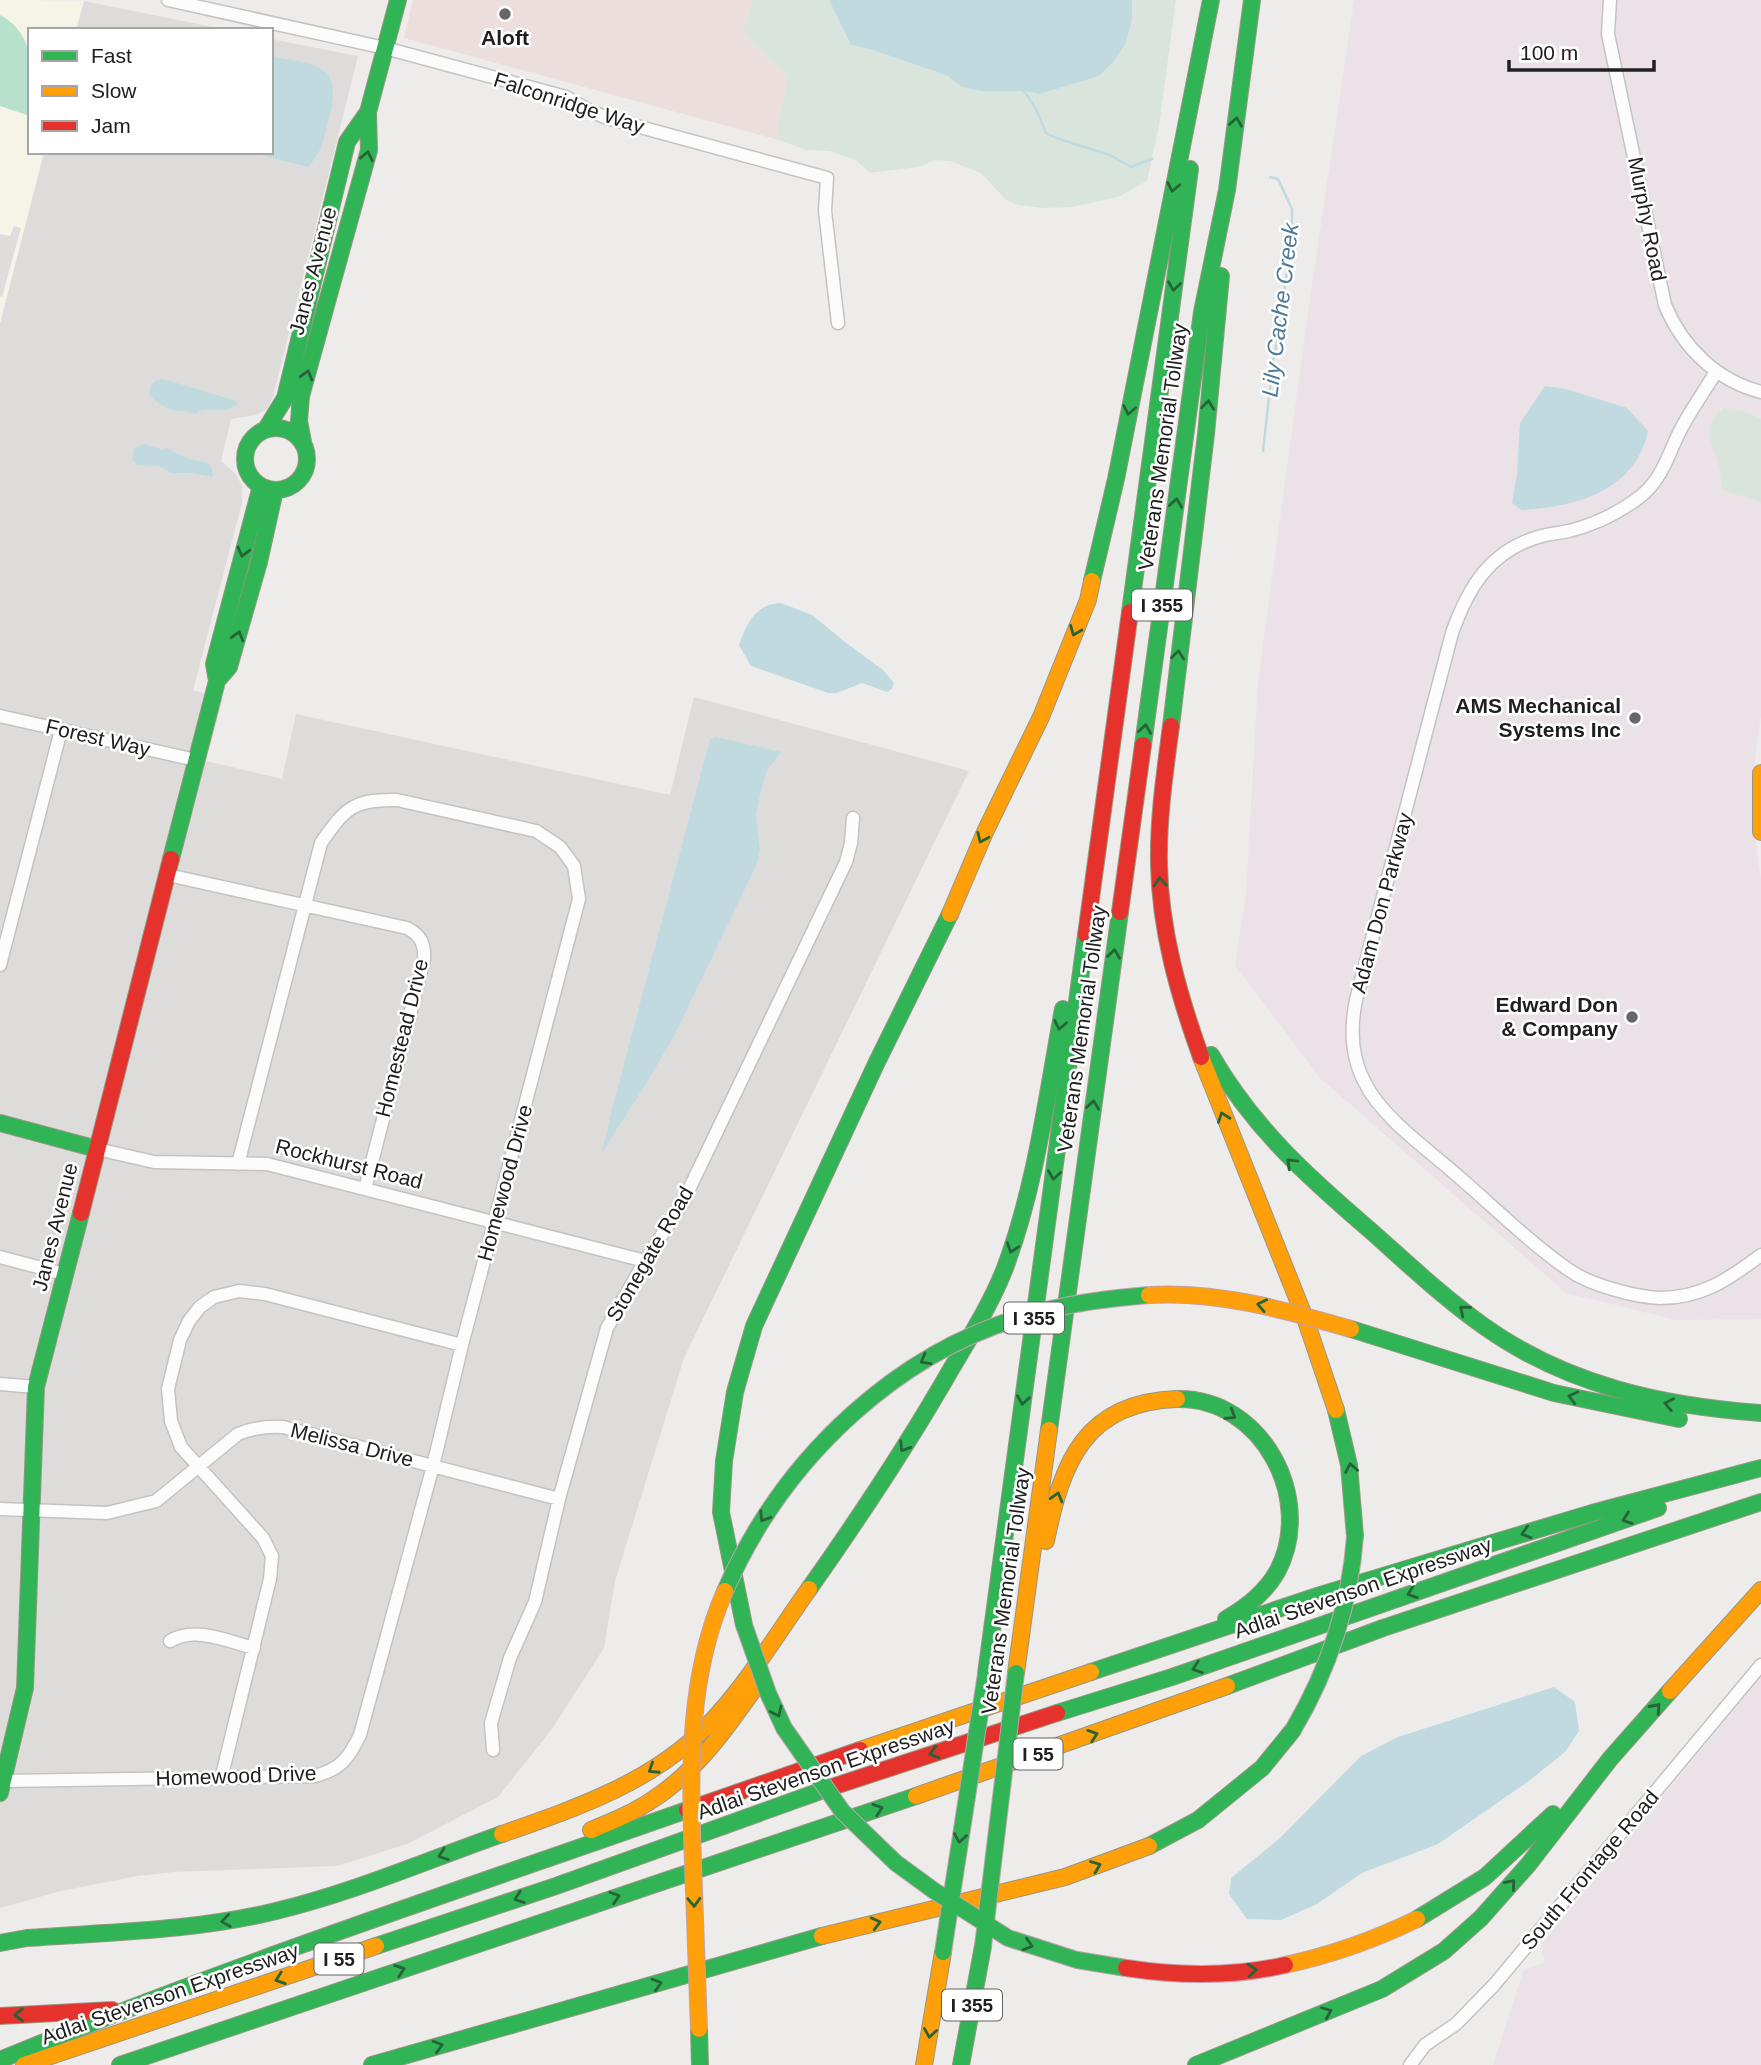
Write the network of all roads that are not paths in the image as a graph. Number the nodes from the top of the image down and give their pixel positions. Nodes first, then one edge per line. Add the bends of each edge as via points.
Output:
1 (168, 0) edge
2 (398, 0) edge
3 (1212, 0) edge
4 (1252, 0) edge
5 (1610, 0) edge
6 (385, 48) junction
7 (368, 112) junction
8 (1227, 190) junction
9 (838, 323) dead end
10 (1716, 372) junction
11 (1761, 392) edge
12 (266, 429) junction
13 (303, 442) junction
14 (268, 488) junction
15 (0, 716) edge
16 (61, 730) junction
17 (197, 760) junction
18 (1761, 773) edge
19 (853, 818) dead end
20 (1761, 832) edge
21 (168, 874) junction
22 (305, 906) junction
23 (1083, 961) junction
24 (0, 965) edge
25 (1175, 973) junction
26 (0, 1123) edge
27 (97, 1149) junction
28 (238, 1164) junction
29 (365, 1189) junction
30 (495, 1222) junction
31 (1761, 1255) edge
32 (0, 1257) edge
33 (645, 1261) junction
34 (64, 1273) junction
35 (462, 1346) junction
36 (0, 1384) edge
37 (36, 1387) junction
38 (1761, 1413) edge
39 (1761, 1422) edge
40 (433, 1466) junction
41 (199, 1467) junction
42 (1761, 1470) edge
43 (559, 1499) junction
44 (1761, 1502) edge
45 (0, 1509) edge
46 (30, 1511) junction
47 (837, 1549) junction
48 (1761, 1590) edge
49 (170, 1642) dead end
50 (254, 1648) junction
51 (1761, 1665) edge
52 (1017, 1666) junction
53 (1085, 1676) junction
54 (493, 1750) dead end
55 (1610, 1759) junction
56 (221, 1779) junction
57 (2, 1787) edge
58 (481, 1882) junction
59 (0, 1943) edge
60 (312, 2000) junction
61 (135, 2009) junction
62 (0, 2016) edge
63 (0, 2060) edge
64 (23, 2065) edge
65 (120, 2065) edge
66 (137, 2065) edge
67 (372, 2065) edge
68 (700, 2065) edge
69 (924, 2065) edge
70 (961, 2065) edge
71 (1196, 2065) edge
72 (1410, 2065) edge

1 - 6 street, Falconridge Way
2 - 6 main road, Janes Avenue
3 -> 23 main road, Veterans Memorial Tollway / I 355
3 -> 55 main road, bridge via 1088,600 1041,717 754,1326 735,1392 724,1461 721,1512 727,1555 744,1625 768,1693 784,1728 842,1811 933,1891 1008,1938 1077,1960 1202,1975 1269,1969 1375,1939 1485,1877
8 -> 4 main road, Veterans Memorial Tollway / I 355
5 - 10 street, Murphy Road via 1608,34 1665,306 1674,327
6 - 7 main road, Janes Avenue
6 - 9 street, Falconridge Way via 566,97 607,118 827,178 825,211
7 - 12 main road, Janes Avenue via 348,142 285,398
13 -> 7 main road, Janes Avenue via 301,396 369,150
25 -> 8 main road via 1162,900 1161,813 1217,330
52 -> 8 main road, Veterans Memorial Tollway / I 355 via 1202,312
10 - 11 street, Murphy Road
10 - 31 street, Adam Don Parkway via 1682,426 1664,470 1645,493 1601,522 1510,548 1484,571 1464,600 1356,1000 1352,1038 1366,1086 1388,1114 1569,1271 1644,1296 1687,1296 1723,1283
12 - 13 main road via 287,429
12 - 14 main road, Janes Avenue via 250,441 245,459 252,479
13 - 14 main road, Janes Avenue via 307,464 303,475 286,489
14 - 17 main road, Janes Avenue via 214,664 217,681
15 - 16 street, Forest Way
16 - 17 street, Forest Way
16 - 24 street
17 - 21 main road, Janes Avenue
18 - 20 main road
19 - 33 street, Stonegate Road via 846,862 682,1202
21 - 22 street, Homestead Drive
21 - 27 main road, Janes Avenue
22 - 28 street, Homewood Drive
22 - 29 street, Homestead Drive via 407,928 418,935 424,950
22 - 30 street, Homewood Drive via 321,843 339,816 356,804 376,800 397,800 536,831 560,847 573,866 579,899
23 -> 47 main road via 1064,1002 1025,1204 1004,1268 987,1308 928,1411
23 -> 69 main road, Veterans Memorial Tollway / I 355, bridge via 986,1674
38 -> 25 main road via 1680,1406 1604,1387 1531,1355 1468,1314 1270,1141 1220,1073
67 -> 25 main road, bridge via 838,1932 1065,1877 1153,1844 1198,1820 1262,1768 1293,1730 1325,1672 1350,1592 1356,1504 1353,1473 1336,1406 1301,1306 1228,1131 1192,1035
26 - 27 main road, Rockhurst Road
27 - 28 street, Rockhurst Road via 154,1162
27 - 34 main road, Janes Avenue
28 - 29 street, Rockhurst Road via 267,1164
29 - 30 street, Rockhurst Road
30 - 33 street, Rockhurst Road
30 - 35 street, Homewood Drive
32 - 34 street
33 - 43 street, Stonegate Road via 607,1328
34 - 37 main road, Janes Avenue
35 - 40 street, Homewood Drive
35 - 41 street via 265,1294 239,1291 214,1297 189,1321 168,1389 171,1421 181,1447
36 - 37 street
37 - 46 main road, Janes Avenue
39 -> 68 main road, bridge via 1730,1424 1632,1412 1505,1380 1270,1306 1193,1295 1128,1296 1071,1304 1004,1322 950,1346 886,1384 823,1440 757,1528 722,1597 702,1659 691,1758
40 - 41 street, Melissa Drive via 273,1426 238,1434
40 - 43 street, Melissa Drive
40 - 56 street, Homewood Drive via 353,1749 334,1771 315,1776
41 - 46 street, Melissa Drive via 156,1501 107,1513
41 - 50 street via 263,1538 272,1556
42 -> 53 main road via 1592,1513 1333,1591
42 -> 64 main road, Adlai Stevenson Expressway / I 55 via 1172,1677 838,1785 556,1886
43 - 54 street, Stonegate Road via 535,1602 510,1658 491,1723
60 -> 44 main road, I 55 via 1127,1723 1383,1628
45 - 46 street, Melissa Drive
46 - 57 main road, Janes Avenue via 25,1688
47 - 58 main road via 778,1654 735,1718 698,1762 633,1812
47 -> 59 main road via 734,1695 705,1728 672,1757 622,1788 278,1912 231,1921
55 -> 48 main road
49 - 50 street via 182,1634 197,1634
50 - 56 street
51 - 72 street, South Frontage Road via 1494,1985 1456,2024 1425,2045
52 -> 53 main road via 1030,1626 1056,1499 1069,1464 1091,1432 1114,1414 1147,1401 1189,1399 1223,1409 1262,1439 1284,1476 1290,1523 1276,1572 1264,1590 1226,1619
52 - 70 main road, Veterans Memorial Tollway / I 355, bridge via 983,1946
53 - 58 main road
71 -> 55 main road via 1382,1989 1444,1951 1528,1865
56 - 57 street, Homewood Drive
58 - 61 main road
60 - 65 main road, I 55
60 - 66 main road
61 -> 62 main road
61 - 63 main road

